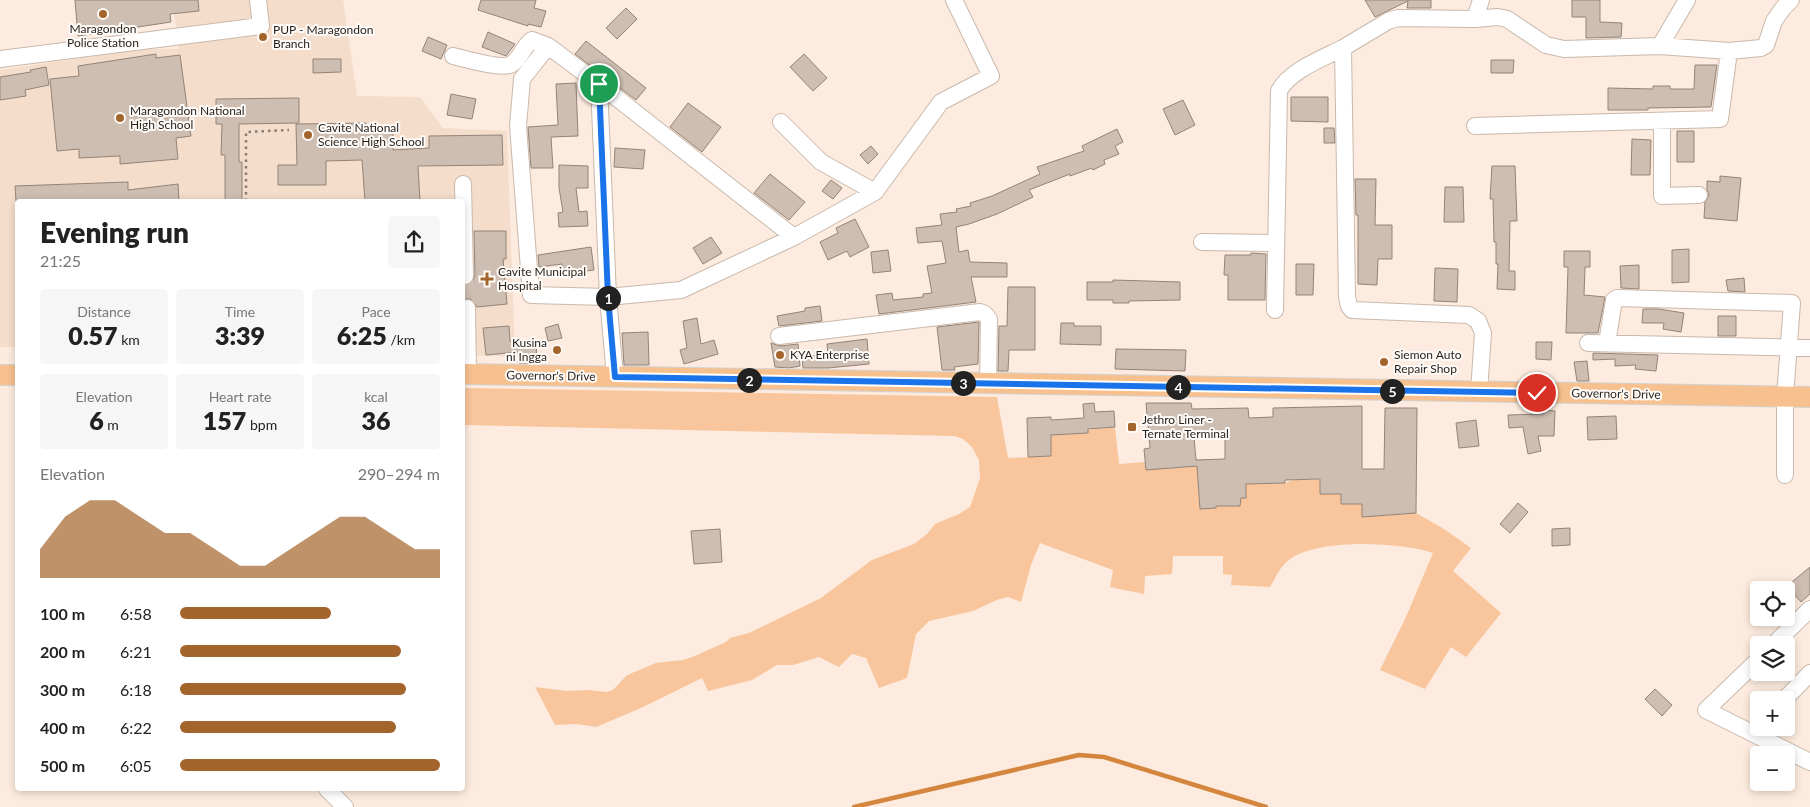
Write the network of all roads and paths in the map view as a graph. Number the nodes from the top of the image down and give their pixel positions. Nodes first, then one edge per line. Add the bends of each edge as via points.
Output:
1 (258, 0) edge
2 (954, 0) edge
3 (1481, 0) edge
4 (1687, 0) edge
5 (1791, 0) edge
6 (1475, 18) junction
7 (548, 46) junction
8 (1660, 46) junction
9 (1343, 48) junction
10 (1729, 51) junction
11 (453, 56) dead end
12 (0, 59) edge
13 (599, 84) junction
14 (1662, 121) junction
15 (781, 122) dead end
16 (1475, 126) dead end
17 (290, 130) dead end
18 (463, 184) dead end
19 (875, 192) junction
20 (1699, 195) dead end
21 (246, 199) edge
22 (463, 199) edge
23 (794, 237) junction
24 (1202, 242) dead end
25 (1276, 243) junction
26 (608, 297) junction
27 (467, 308) tunnel mouth
28 (1275, 310) dead end
29 (779, 336) dead end
30 (1588, 342) dead end
31 (1607, 343) junction
32 (1790, 347) junction
33 (1810, 348) edge
34 (0, 375) edge
35 (15, 375) edge
36 (465, 375) edge
37 (615, 377) junction
38 (988, 384) junction
39 (1479, 392) junction
40 (1786, 397) junction
41 (1810, 397) edge
42 (1784, 475) dead end
43 (1810, 609) edge
44 (1782, 636) edge
45 (1750, 667) edge
46 (1810, 673) edge
47 (1793, 691) edge
48 (1750, 728) edge
49 (1766, 736) edge
50 (1810, 762) edge
51 (328, 791) edge
52 (345, 807) edge

1 - 12 street via 261,26
2 - 19 street via 991,76 941,102
3 - 6 street
4 - 8 street
5 - 10 street via 1774,21 1766,45
6 - 8 street via 1507,19 1546,45 1564,49
6 - 9 street via 1398,18
7 - 11 street via 532,40 512,65 503,66
7 - 13 street
7 - 26 street via 522,79 518,126 531,295
8 - 10 street
9 - 25 street via 1291,76 1278,91
9 - 39 street via 1349,306 1352,310 1469,315 1478,321 1483,333
10 - 14 street via 1720,119
13 - 23 street
13 - 26 street
14 - 16 street
14 - 20 street via 1662,196
15 - 19 street via 821,162
17 - 21 path via 246,132
18 - 22 street
19 - 23 street
23 - 26 street via 681,290
24 - 25 street
25 - 28 street
26 - 37 street
27 - 36 street
29 - 38 street via 980,312 989,319
30 - 31 street
31 - 32 street
31 - 32 street via 1614,300 1622,297 1792,303
32 - 33 street
32 - 40 street
34 - 35 main road
36 - 37 main road, Governor's Drive
37 - 38 main road, Governor's Drive
38 - 39 main road, Governor's Drive
39 - 40 main road, Governor's Drive
40 - 41 main road, Governor's Drive
40 - 42 street
43 - 44 street
45 - 48 street via 1706,710
46 - 47 street
49 - 50 street
51 - 52 street

